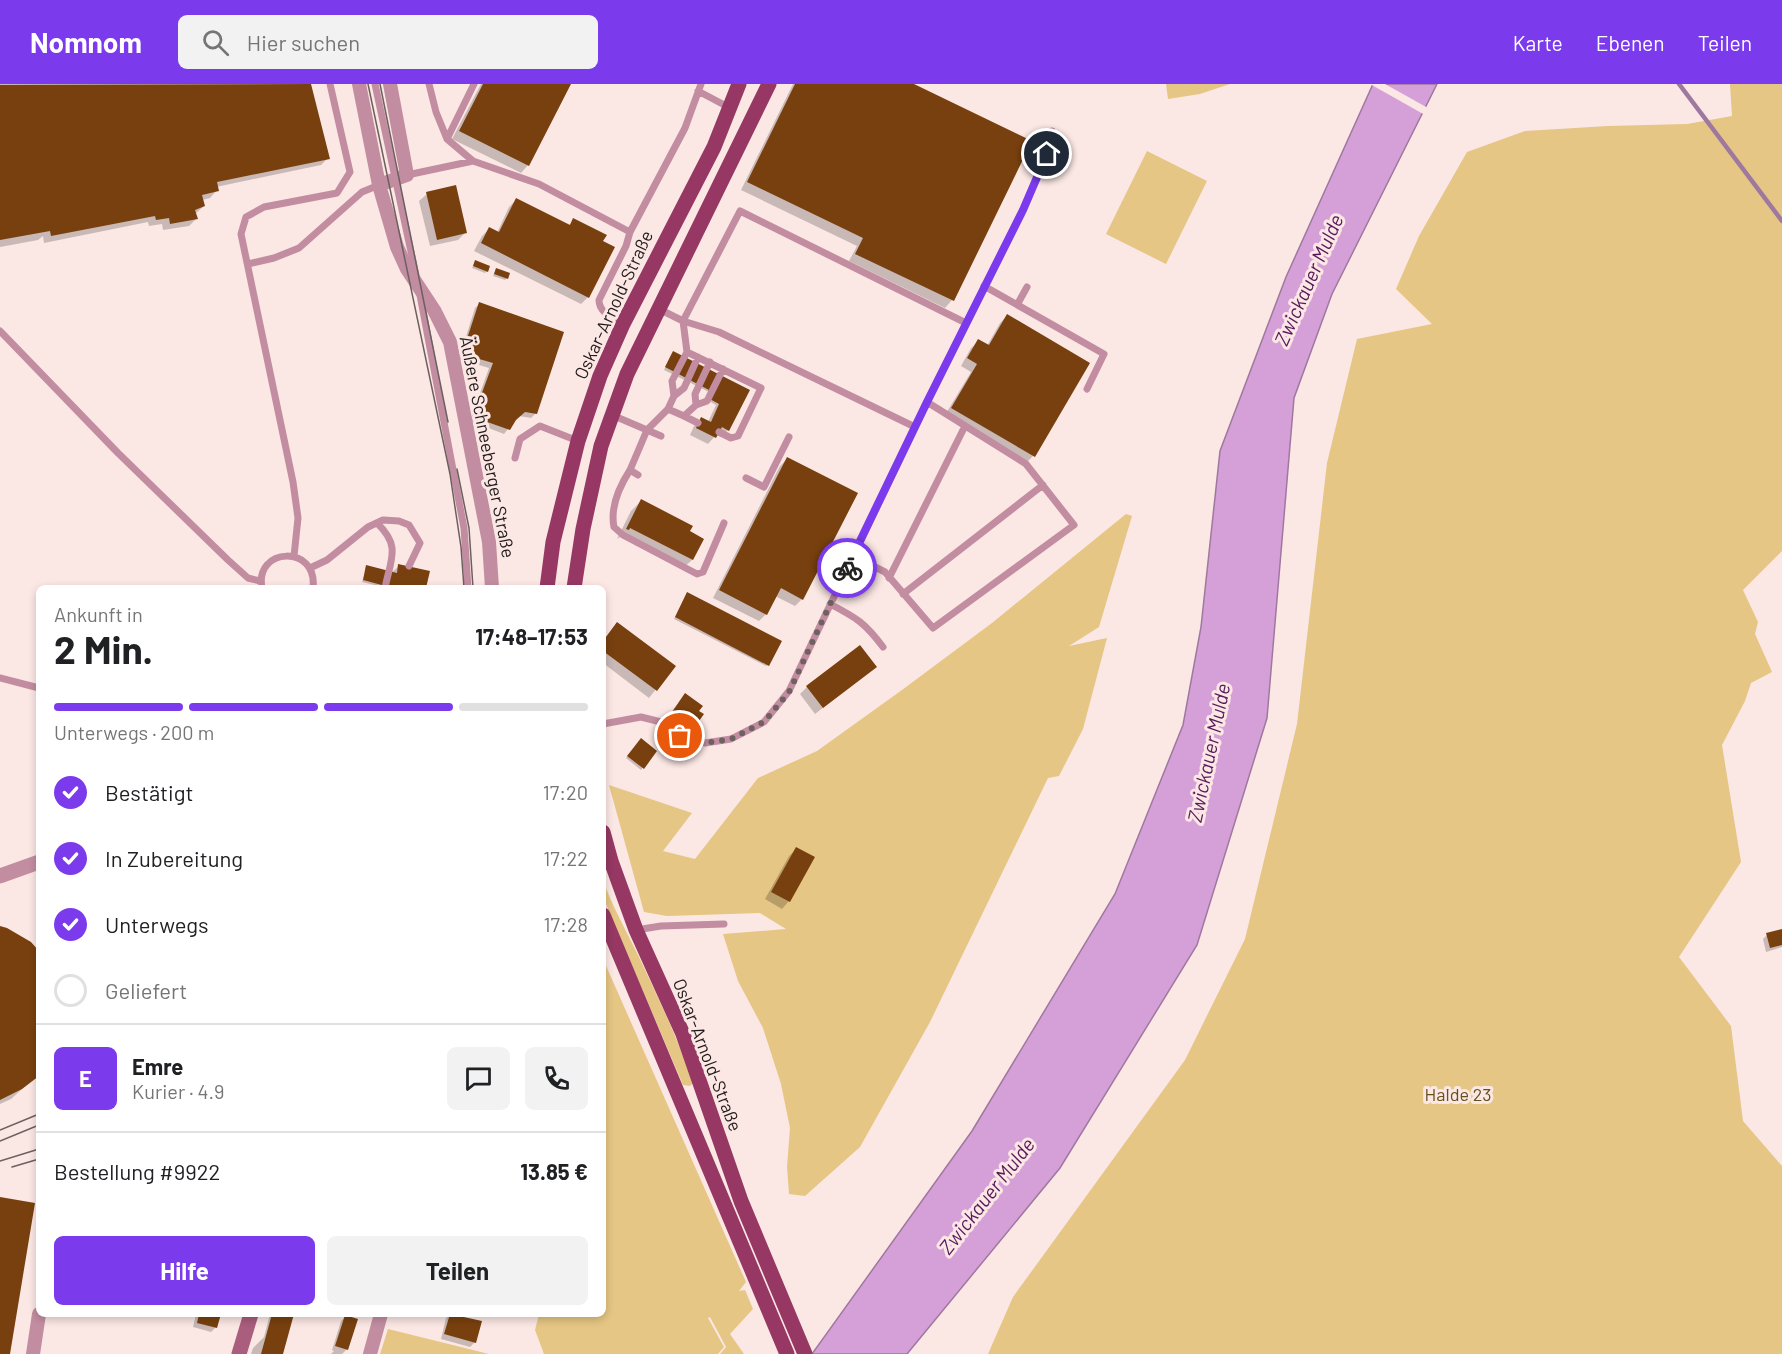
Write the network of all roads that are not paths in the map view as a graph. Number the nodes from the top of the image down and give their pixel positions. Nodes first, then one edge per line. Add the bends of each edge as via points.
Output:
1 (330, 84) edge
2 (359, 84) edge
3 (375, 84) edge
4 (390, 84) edge
5 (429, 84) edge
6 (474, 84) edge
7 (739, 84) edge
8 (769, 84) edge
9 (699, 88) edge
10 (730, 108) junction
11 (1052, 131) dead end
12 (447, 139) junction
13 (473, 161) junction
14 (401, 177) junction
15 (379, 185) junction
16 (630, 232) junction
17 (248, 264) junction
18 (418, 284) junction
19 (984, 286) junction
20 (1027, 287) dead end
21 (1017, 305) junction
22 (659, 308) junction
23 (683, 321) junction
24 (966, 323) junction
25 (623, 324) junction
26 (0, 331) edge
27 (687, 352) junction
28 (698, 357) junction
29 (710, 362) junction
30 (723, 369) junction
31 (1087, 389) dead end
32 (674, 396) junction
33 (927, 402) junction
34 (696, 405) junction
35 (668, 409) junction
36 (612, 415) junction
37 (684, 416) junction
38 (698, 423) dead end
39 (965, 426) junction
40 (915, 427) junction
41 (647, 430) junction
42 (719, 432) dead end
43 (661, 436) dead end
44 (789, 437) dead end
45 (578, 441) junction
46 (515, 458) dead end
47 (630, 470) junction
48 (638, 475) dead end
49 (746, 478) dead end
50 (1043, 485) junction
51 (377, 523) junction
52 (724, 523) dead end
53 (294, 556) junction
54 (853, 556) junction
55 (409, 566) dead end
56 (310, 568) junction
57 (890, 578) junction
58 (261, 584) edge
59 (313, 585) edge
60 (386, 585) edge
61 (468, 585) edge
62 (492, 585) edge
63 (547, 585) edge
64 (574, 585) edge
65 (903, 594) junction
66 (830, 604) junction
67 (883, 647) dead end
68 (0, 678) edge
69 (36, 686) edge
70 (606, 723) edge
71 (606, 843) edge
72 (36, 863) edge
73 (0, 876) edge
74 (606, 922) edge
75 (724, 924) dead end
76 (636, 930) junction
77 (39, 1317) edge
78 (250, 1317) edge
79 (380, 1317) edge
80 (33, 1354) edge
81 (239, 1354) edge
82 (370, 1354) edge
83 (787, 1354) edge
84 (805, 1354) edge

1 - 17 lane via 350,172 337,193 264,207 246,217 241,234
2 - 15 street, Äußere Schneeberger Straße
3 - 14 lane, Äußere Schneeberger Straße
4 - 14 street, Äußere Schneeberger Straße
5 - 12 lane
6 - 12 lane
7 - 10 main road, Oskar-Arnold-Straße
8 - 22 main road
9 - 10 lane
9 - 16 lane via 685,128
10 - 25 main road, Oskar-Arnold-Straße
11 - 19 lane via 1047,154 1023,210
12 - 13 lane
13 - 14 lane
13 - 16 lane via 539,184
14 - 15 street
14 - 18 lane, Äußere Schneeberger Straße
15 - 17 lane via 362,192 299,248
15 - 18 street, Äußere Schneeberger Straße via 397,247
16 - 25 lane via 599,300 602,311
17 - 53 lane via 293,482 298,518
18 - 61 lane, Äußere Schneeberger Straße via 464,528
18 - 62 street, Äußere Schneeberger Straße via 450,342 489,542
19 - 21 lane
19 - 24 lane
20 - 21 lane
21 - 31 lane via 1104,354
22 - 23 lane
22 - 36 main road
23 - 24 lane via 740,211
23 - 27 lane
23 - 40 lane via 719,332
24 - 33 lane
25 - 45 main road, Oskar-Arnold-Straße via 600,375
26 - 58 lane via 228,560
27 - 28 lane
27 - 32 lane via 672,381
28 - 29 lane
28 - 32 lane via 684,388
29 - 30 lane
29 - 34 lane via 695,394
30 - 34 lane via 707,401
30 - 42 lane via 761,388 738,436 731,438
32 - 35 lane
33 - 39 lane
33 - 40 lane
34 - 37 lane
35 - 37 lane
35 - 41 lane
36 - 41 lane
36 - 64 main road via 601,446
37 - 38 lane
39 - 50 lane via 1026,464
39 - 57 lane
40 - 54 lane
41 - 43 lane
41 - 47 lane
44 - 49 lane via 764,488
45 - 46 lane via 540,426 520,439
45 - 63 main road, Oskar-Arnold-Straße via 553,542
47 - 48 lane
47 - 52 lane via 613,512 614,527 623,535 697,574 703,572
50 - 65 lane
50 - 65 lane via 1074,525 933,628
51 - 55 lane via 383,520 410,525 420,543
51 - 56 lane
51 - 60 lane via 389,534 393,546
53 - 56 lane
53 - 58 lane via 270,562 263,570
54 - 57 lane
54 - 66 lane
56 - 59 lane
57 - 65 lane
66 - 67 lane via 867,626
66 - 70 lane via 789,692 764,722 731,739 705,743 641,717
68 - 69 lane
71 - 76 main road, Oskar-Arnold-Straße
72 - 73 street
74 - 83 main road
75 - 76 lane
76 - 84 main road, Oskar-Arnold-Straße via 683,1034 718,1140
77 - 80 street
78 - 81 main road
79 - 82 street

